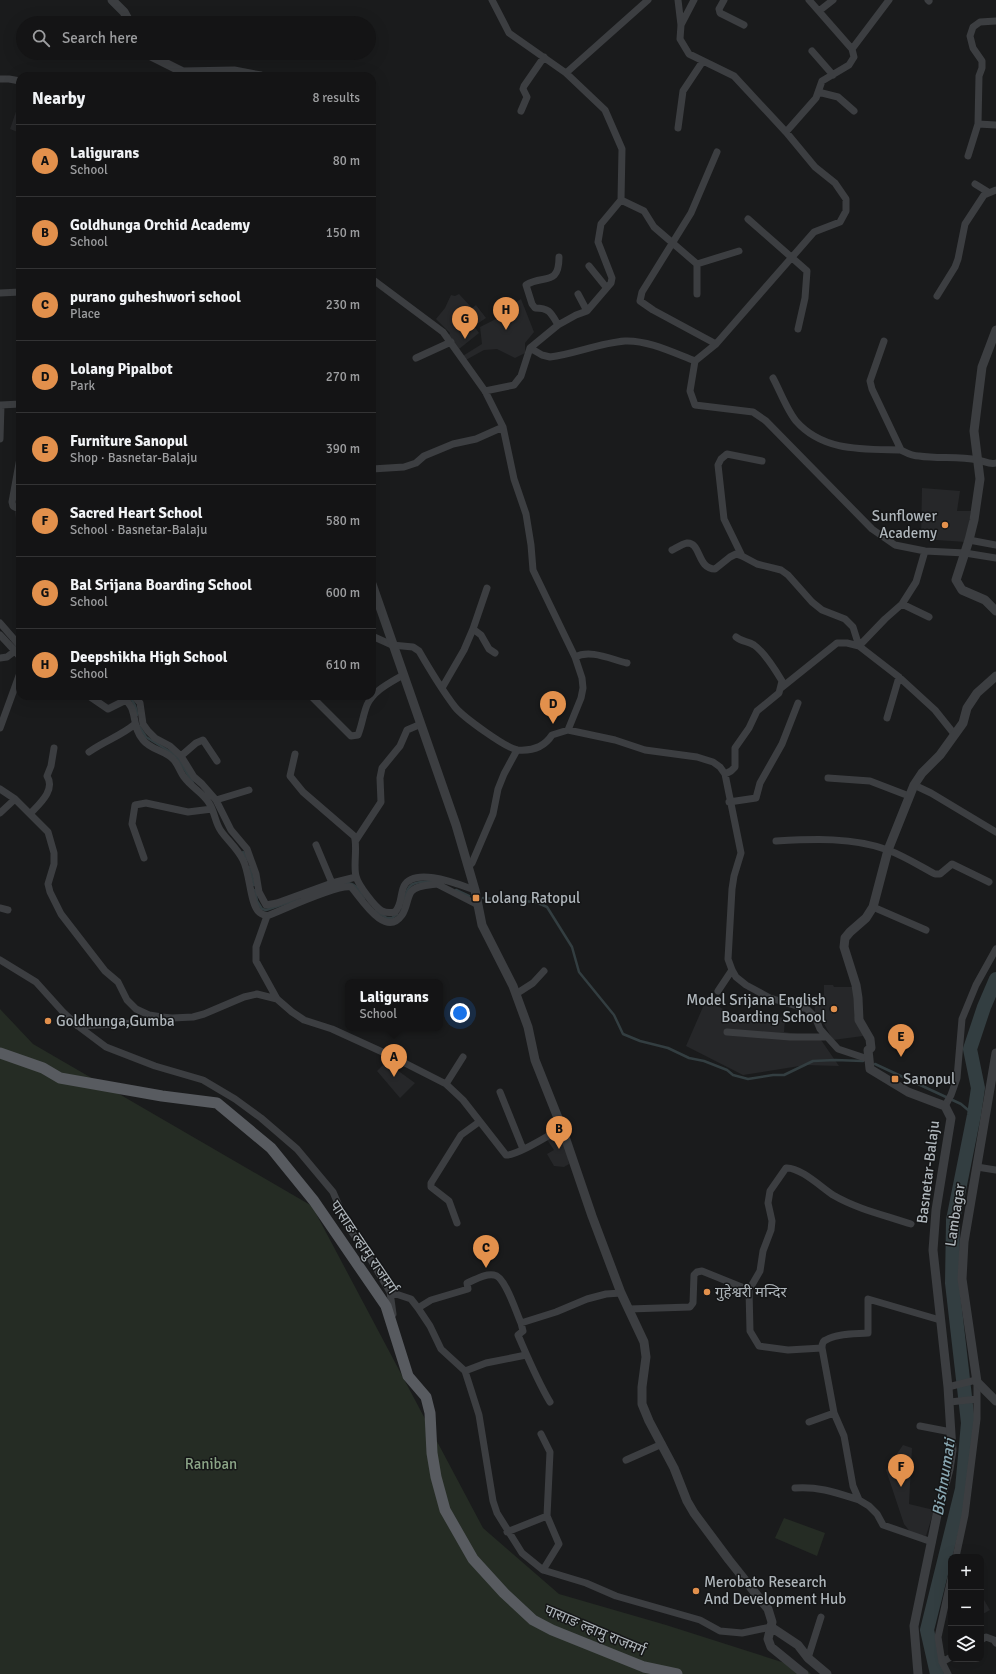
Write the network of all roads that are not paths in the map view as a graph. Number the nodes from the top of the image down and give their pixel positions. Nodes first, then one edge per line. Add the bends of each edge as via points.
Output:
1 (112, 0) edge
2 (492, 0) edge
3 (648, 0) edge
4 (678, 0) edge
5 (694, 0) edge
6 (724, 0) edge
7 (808, 0) edge
8 (833, 0) edge
9 (889, 0) edge
10 (818, 11) junction
11 (126, 16) edge
12 (996, 21) edge
13 (681, 25) junction
14 (744, 25) dead end
15 (852, 49) junction
16 (812, 51) dead end
17 (544, 58) junction
18 (159, 60) edge
19 (703, 61) junction
20 (183, 72) edge
21 (183, 72) edge
22 (239, 72) edge
23 (566, 73) junction
24 (833, 75) junction
25 (0, 80) edge
26 (16, 81) edge
27 (818, 92) junction
28 (521, 111) dead end
29 (854, 111) dead end
30 (978, 124) junction
31 (996, 124) edge
32 (678, 128) dead end
33 (786, 132) junction
34 (717, 152) dead end
35 (968, 156) dead end
36 (975, 184) dead end
37 (996, 190) edge
38 (988, 192) junction
39 (621, 200) junction
40 (748, 219) dead end
41 (673, 243) junction
42 (739, 251) dead end
43 (792, 257) junction
44 (560, 258) dead end
45 (697, 264) junction
46 (589, 266) dead end
47 (376, 282) edge
48 (606, 287) junction
49 (16, 292) edge
50 (0, 293) edge
51 (578, 294) dead end
52 (697, 294) dead end
53 (937, 296) dead end
54 (587, 311) junction
55 (558, 325) junction
56 (798, 329) dead end
57 (996, 330) edge
58 (884, 341) dead end
59 (451, 342) junction
60 (716, 344) junction
61 (530, 348) junction
62 (416, 358) dead end
63 (695, 361) junction
64 (773, 378) dead end
65 (485, 391) junction
66 (16, 404) edge
67 (503, 427) junction
68 (0, 439) edge
69 (901, 450) junction
70 (978, 460) junction
71 (762, 461) dead end
72 (996, 463) edge
73 (376, 469) edge
74 (16, 480) edge
75 (16, 508) edge
76 (970, 540) junction
77 (996, 545) edge
78 (672, 550) dead end
79 (925, 550) junction
80 (965, 553) junction
81 (742, 556) junction
82 (996, 558) edge
83 (487, 588) dead end
84 (376, 596) edge
85 (902, 604) junction
86 (996, 612) edge
87 (929, 617) dead end
88 (0, 623) edge
89 (473, 629) junction
90 (0, 635) edge
91 (736, 637) dead end
92 (376, 638) edge
93 (16, 641) edge
94 (392, 645) junction
95 (859, 646) junction
96 (16, 653) edge
97 (494, 653) dead end
98 (16, 654) edge
99 (0, 658) edge
100 (575, 658) junction
101 (626, 663) dead end
102 (403, 675) junction
103 (996, 676) edge
104 (899, 677) junction
105 (16, 684) edge
106 (442, 688) junction
107 (781, 688) junction
108 (376, 692) edge
109 (94, 700) edge
110 (122, 700) edge
111 (126, 700) edge
112 (137, 700) edge
113 (315, 700) edge
114 (370, 700) edge
115 (798, 703) dead end
116 (887, 718) dead end
117 (135, 724) junction
118 (421, 724) junction
119 (0, 728) edge
120 (568, 730) junction
121 (955, 735) junction
122 (54, 748) dead end
123 (517, 750) junction
124 (89, 752) dead end
125 (295, 754) dead end
126 (177, 756) junction
127 (217, 761) dead end
128 (724, 774) junction
129 (828, 778) dead end
130 (914, 785) junction
131 (0, 789) edge
132 (249, 790) dead end
133 (909, 796) junction
134 (15, 799) junction
135 (216, 800) junction
136 (729, 802) junction
137 (212, 808) junction
138 (0, 813) edge
139 (30, 814) junction
140 (996, 832) edge
141 (356, 840) junction
142 (776, 841) dead end
143 (316, 845) dead end
144 (888, 850) junction
145 (144, 858) dead end
146 (468, 867) junction
147 (356, 877) junction
148 (989, 882) dead end
149 (332, 883) junction
150 (475, 890) junction
151 (478, 905) junction
152 (873, 907) junction
153 (0, 908) edge
154 (8, 910) dead end
155 (267, 916) junction
156 (926, 930) dead end
157 (996, 949) edge
158 (0, 960) edge
159 (732, 970) junction
160 (544, 971) dead end
161 (718, 991) dead end
162 (516, 994) junction
163 (276, 999) junction
164 (162, 1017) junction
165 (78, 1026) junction
166 (727, 1032) dead end
167 (827, 1037) junction
168 (0, 1053) edge
169 (996, 1053) edge
170 (463, 1057) dead end
171 (868, 1059) junction
172 (446, 1084) junction
173 (500, 1092) dead end
174 (946, 1104) junction
175 (479, 1122) junction
176 (562, 1128) junction
177 (523, 1150) junction
178 (977, 1168) junction
179 (996, 1170) edge
180 (457, 1223) dead end
181 (910, 1224) dead end
182 (749, 1290) junction
183 (390, 1292) junction
184 (621, 1293) junction
185 (418, 1308) junction
186 (629, 1309) junction
187 (940, 1320) junction
188 (520, 1323) junction
189 (396, 1341) junction
190 (822, 1348) junction
191 (526, 1355) junction
192 (465, 1371) junction
193 (974, 1381) junction
194 (951, 1386) junction
195 (974, 1400) junction
196 (996, 1401) edge
197 (550, 1402) dead end
198 (953, 1402) junction
199 (834, 1414) junction
200 (809, 1422) dead end
201 (920, 1426) dead end
202 (951, 1432) junction
203 (541, 1434) dead end
204 (662, 1444) junction
205 (626, 1460) dead end
206 (795, 1488) dead end
207 (859, 1500) junction
208 (547, 1516) junction
209 (507, 1532) junction
210 (932, 1542) junction
211 (957, 1554) edge
212 (543, 1570) junction
213 (948, 1590) edge
214 (821, 1617) dead end
215 (771, 1627) junction
216 (984, 1638) edge
217 (995, 1641) edge
218 (808, 1658) junction
219 (948, 1659) edge
220 (942, 1662) junction
221 (918, 1673) edge
222 (677, 1674) edge
223 (804, 1674) edge
224 (827, 1674) edge
225 (948, 1674) edge

1 - 11 street
2 - 17 street via 509,33
3 - 23 street
4 - 13 street
5 - 13 street
6 - 14 street via 719,9 720,13
7 - 10 street
8 - 10 street
9 - 15 street
10 - 15 street
12 - 30 street via 980,22 973,27 970,36 973,48 982,61 979,76
13 - 19 street via 680,39 689,54
15 - 24 street via 854,57 850,65
16 - 24 street
17 - 23 street
17 - 28 street via 524,86 527,97
18 - 21 street
19 - 32 street via 683,91
19 - 33 street via 734,76
20 - 22 street
23 - 39 street via 605,110 622,149
24 - 27 street via 822,81
25 - 26 street
27 - 29 street via 838,96
27 - 33 street via 816,98
30 - 31 street
30 - 35 street
33 - 43 street via 846,199 846,211 840,222 814,232
34 - 41 street via 691,213
36 - 38 street
37 - 38 street
38 - 53 street via 965,224 956,267
39 - 41 street via 644,211 654,227
39 - 48 street via 601,224 598,242 612,278
40 - 43 street
41 - 45 street
41 - 60 street via 642,292 640,300 653,310
42 - 45 street
43 - 56 street via 807,271 805,298
43 - 60 street
44 - 55 street via 554,277 526,285 535,308 549,310
45 - 52 street
46 - 48 street
47 - 59 street via 443,332
48 - 54 street
49 - 50 street
51 - 54 street
54 - 55 street
55 - 61 street
57 - 70 street via 982,367 974,431
58 - 69 street via 870,381
59 - 62 street
59 - 65 street
60 - 63 street
61 - 63 street via 550,357 626,341 665,349
61 - 65 street via 521,376 514,385
63 - 79 street via 690,391 695,405 753,412 766,420 872,529 895,545
64 - 69 street via 795,420 809,433 832,445 856,449
65 - 67 street
66 - 68 street via 1,405
67 - 73 street via 476,439 453,444 404,467
67 - 100 street via 514,479 526,514 533,570
69 - 70 street via 918,456
70 - 72 street
70 - 76 street via 980,479
71 - 81 street via 727,454 720,459 718,465 724,519
74 - 75 street via 12,502
76 - 77 street
76 - 80 street
78 - 81 street via 686,543 695,546 706,567 710,569 715,569 736,554
79 - 80 street
79 - 85 street via 916,582
80 - 82 street
80 - 86 street via 956,580 962,590 985,600
81 - 95 street via 788,575 822,610 845,619 853,627
83 - 89 street
84 - 94 street
85 - 87 street
85 - 95 street
88 - 93 street
89 - 97 street via 481,635
89 - 106 street
90 - 96 street
91 - 107 street via 755,646 782,681
92 - 94 street
94 - 102 street
94 - 106 street via 413,647 418,651
95 - 104 street
95 - 107 street via 836,643
98 - 99 street
100 - 101 street via 582,654 590,654
100 - 120 street via 583,688
102 - 108 street
102 - 118 street
103 - 121 street, Basnetar-Balaju via 978,692 967,708 964,723
104 - 116 street
104 - 121 street via 935,710
105 - 119 street
106 - 123 street via 456,708 474,725
107 - 128 street via 779,693 757,711 735,748 735,767
109 - 110 street via 108,710
111 - 117 street
112 - 126 street via 143,724 155,738 170,746
113 - 114 street via 352,736 358,735 362,727
115 - 136 street via 782,744 760,783 756,798
117 - 124 street via 126,732 101,743
117 - 126 street via 139,735 149,746
118 - 141 street via 407,730 400,746 382,768 381,802
118 - 146 street
120 - 123 street via 552,735 546,744
120 - 128 street via 615,740 645,750 697,757 713,762
121 - 130 street, Basnetar-Balaju
122 - 139 street via 47,776 50,781 49,790
123 - 146 street via 504,774 493,814
125 - 141 street via 290,776 303,792
126 - 127 street via 203,740
126 - 135 street
126 - 137 street via 183,777
128 - 136 street
129 - 133 street via 870,782
130 - 133 street, Basnetar-Balaju
130 - 140 street
131 - 134 street
132 - 135 street
133 - 144 street, Basnetar-Balaju
134 - 138 street
134 - 139 street
135 - 149 street via 231,830 250,855 259,892 266,905
136 - 159 street via 741,853 732,889 728,960
137 - 145 street via 188,812 146,803 135,805 132,824
137 - 155 street via 217,826 244,860 258,911
139 - 164 street via 48,832 54,853 54,864 48,884 61,914 104,971 118,982 127,1000 136,1009
141 - 147 street
142 - 144 street via 845,841
143 - 149 street
144 - 148 street via 935,874 940,874 952,864
144 - 152 street, Basnetar-Balaju
146 - 150 street
147 - 149 street
147 - 150 street via 371,900 386,913 397,910 404,886 419,878 435,877
150 - 151 street
151 - 155 street via 437,884 432,884 412,891 401,916 388,922 370,911 349,886 332,890
151 - 162 street via 486,935
152 - 156 street
152 - 171 street, Basnetar-Balaju via 866,918 845,938 844,947 856,985 859,1020 870,1040
153 - 154 street
155 - 163 street via 256,947 256,961
157 - 174 street via 976,985 962,1019 957,1078
158 - 165 street via 36,982
159 - 161 street
159 - 167 street via 746,985 770,998 807,1009
160 - 162 street via 533,983
162 - 176 street via 528,1027 535,1060
163 - 164 street via 257,994 244,996 204,1014 181,1018
163 - 172 street via 304,1020 332,1029
164 - 165 street via 149,1022
165 - 183 street via 106,1047 203,1080 261,1118 297,1150 333,1192 348,1227
166 - 167 street
167 - 171 street via 838,1049
168 - 189 main road, पासाङ ल्हामु राजमर्ग via 43,1068 60,1078 217,1103 271,1148 314,1201 386,1306
169 - 178 street, Lambagar
170 - 172 street
171 - 174 street, Basnetar-Balaju via 872,1071 908,1092
172 - 175 street via 463,1100
173 - 177 street
174 - 187 street, Basnetar-Balaju via 951,1127 936,1210 933,1250
175 - 177 street via 506,1155
175 - 180 street via 461,1135 431,1183 431,1186 449,1201
176 - 177 street
176 - 184 street
178 - 179 street
178 - 193 street, Lambagar via 964,1242 962,1279
181 - 182 street via 853,1205 804,1175 786,1168 770,1191 768,1203 771,1230 763,1251 760,1271
182 - 186 street via 699,1271 694,1276 690,1307
182 - 190 street via 750,1331 759,1346 788,1350
183 - 185 street via 411,1300
183 - 189 street
184 - 186 street
184 - 188 street via 587,1299
185 - 188 street via 431,1300 468,1289 467,1283 486,1275 495,1275 502,1280
185 - 192 street via 441,1349
186 - 204 street via 644,1342 646,1357 642,1404
187 - 190 street via 868,1299 868,1333 826,1339
187 - 194 street, Basnetar-Balaju
188 - 191 street via 522,1331 518,1335
189 - 222 main road, पासाङ ल्हामु राजमर्ग via 408,1376 426,1397 436,1477 445,1510 473,1559 533,1620 644,1667
190 - 199 street
191 - 192 street via 486,1363
191 - 197 street via 532,1372
192 - 209 street via 479,1415 492,1501
193 - 194 street
193 - 195 street
193 - 196 street
194 - 198 street, Basnetar-Balaju
195 - 198 street
195 - 211 street via 977,1419 966,1515
198 - 202 street, Basnetar-Balaju
199 - 200 street
199 - 207 street via 844,1436 853,1486
201 - 202 street
202 - 210 street, Basnetar-Balaju via 949,1469
203 - 208 street via 550,1452
204 - 205 street
204 - 215 street via 694,1513 768,1609 772,1618
206 - 207 street via 825,1489
207 - 210 street via 877,1514 883,1525
208 - 209 street
208 - 212 street via 559,1544
209 - 212 street via 522,1554
210 - 221 street, Basnetar-Balaju via 914,1626
212 - 215 street via 586,1583 616,1596 700,1620 720,1631 742,1633
213 - 220 street via 938,1637
214 - 218 street
215 - 218 street via 798,1645
215 - 223 street via 768,1639 771,1647
216 - 217 street
218 - 224 street
219 - 220 street
220 - 225 street

